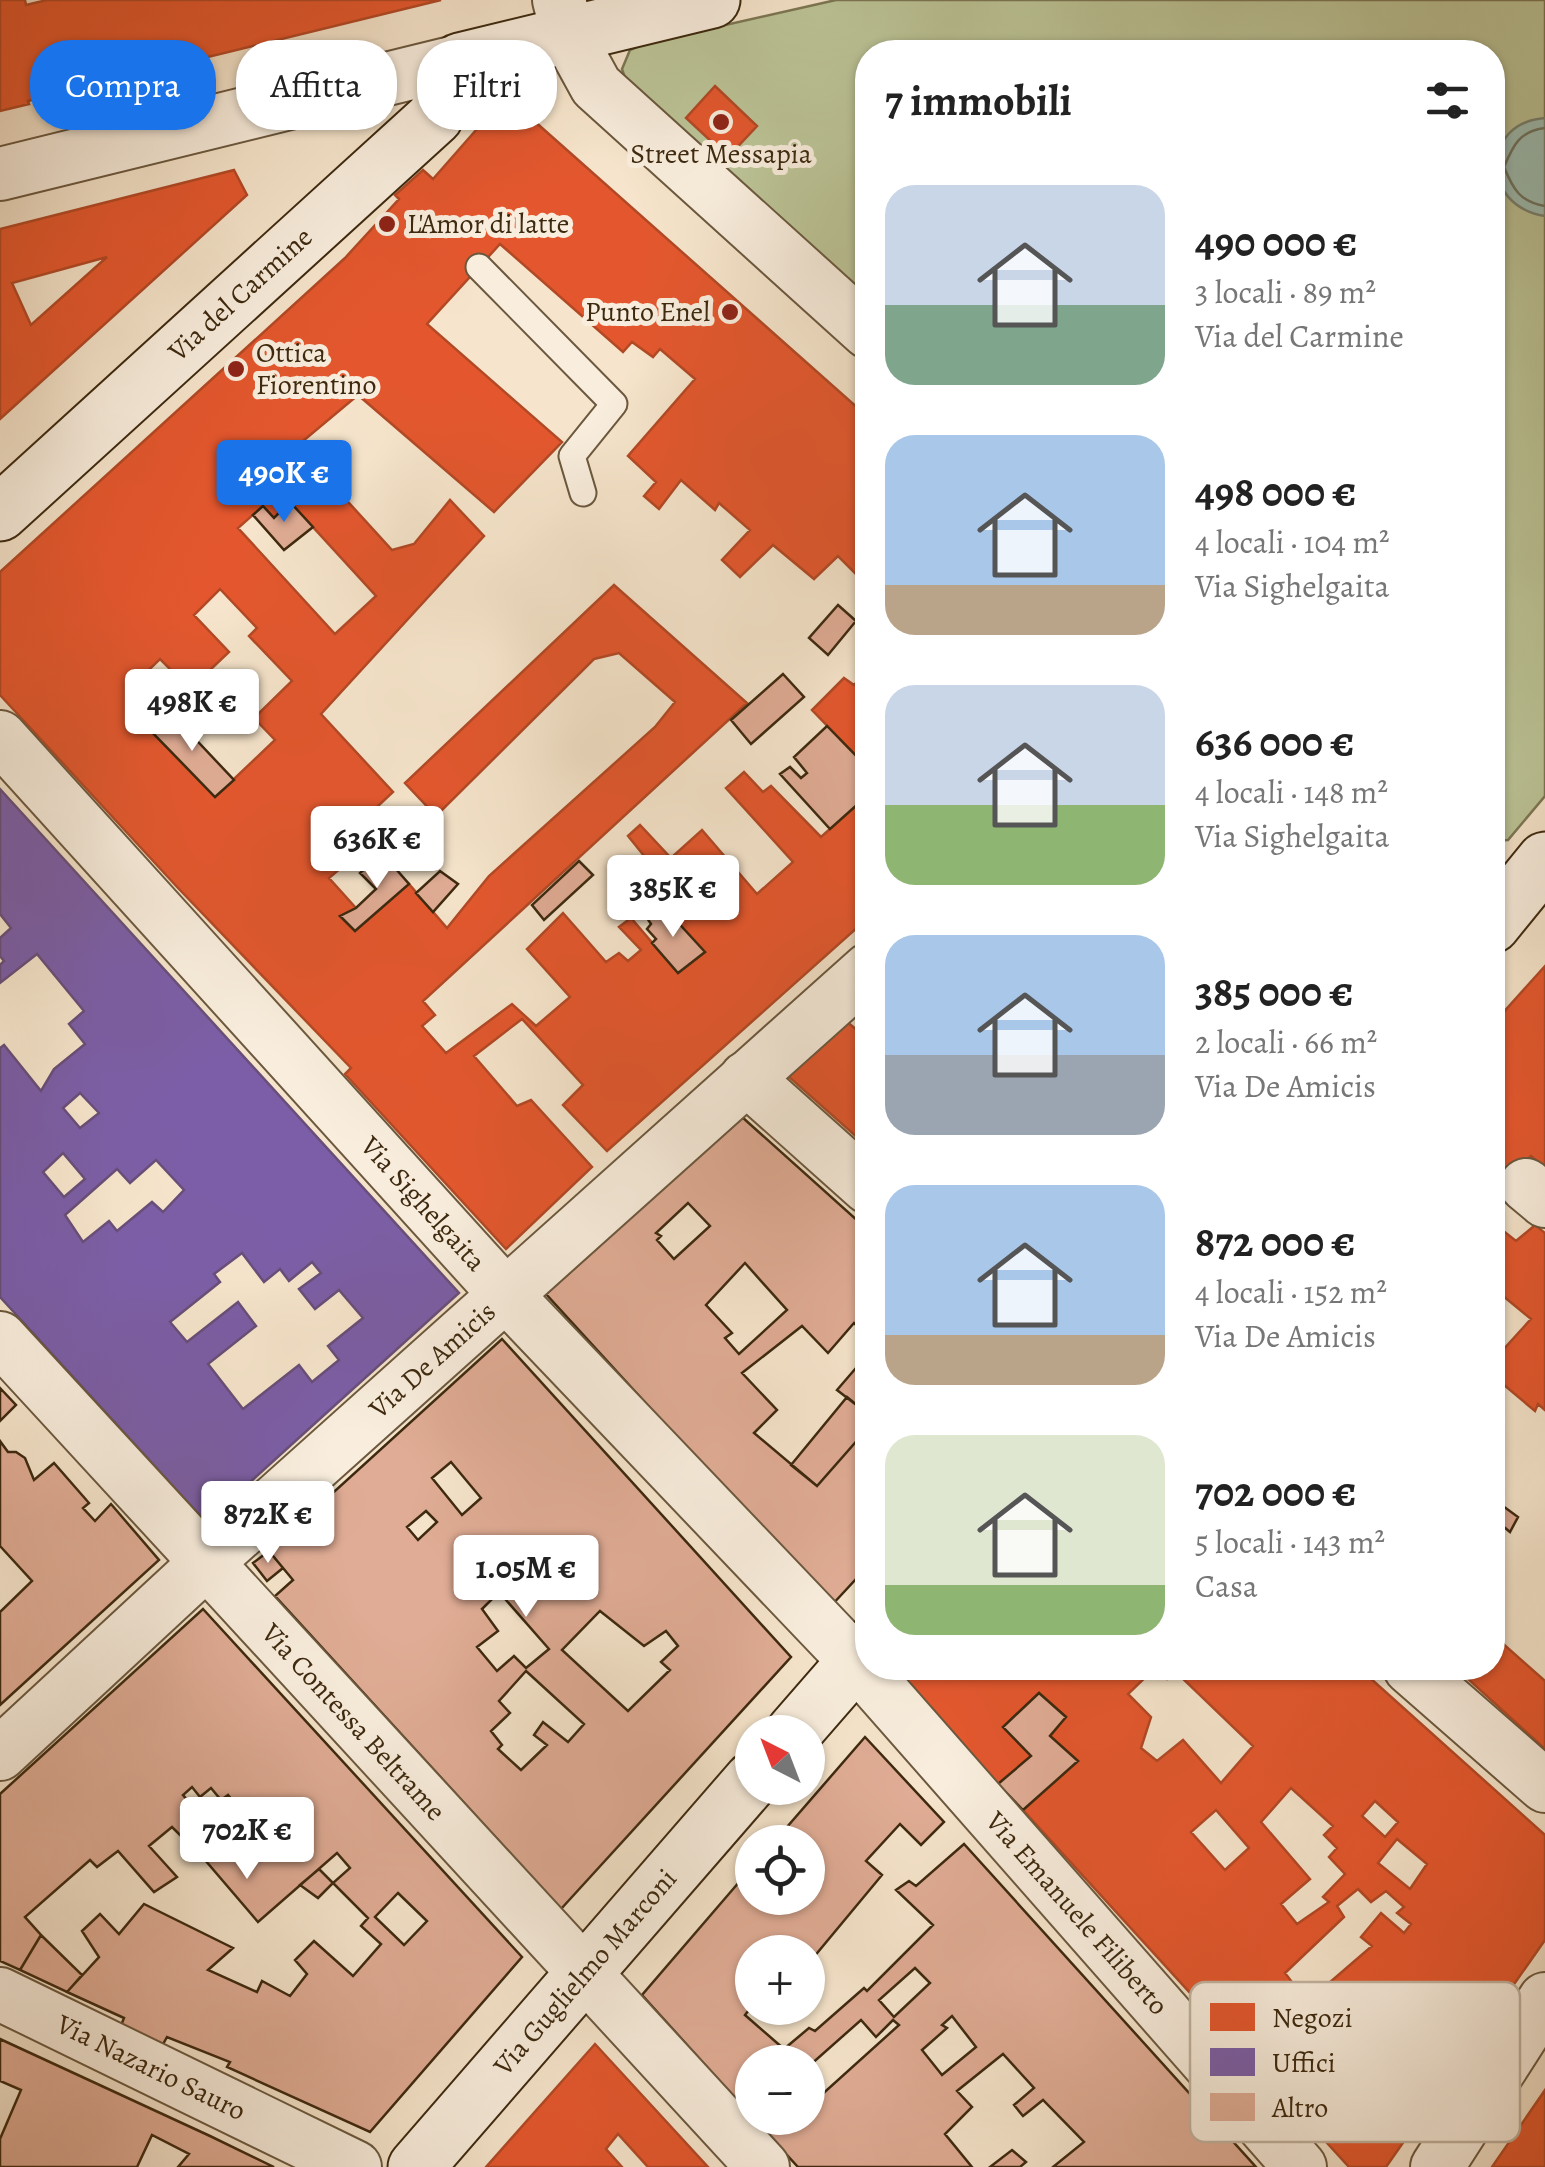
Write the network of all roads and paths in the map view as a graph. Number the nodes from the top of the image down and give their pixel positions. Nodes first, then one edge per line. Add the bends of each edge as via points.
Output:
1 (712, 0) edge
2 (564, 18) edge
3 (511, 40) edge
4 (417, 72) edge
5 (426, 130) edge
6 (0, 174) edge
7 (478, 266) dead end
8 (855, 320) edge
9 (584, 493) dead end
10 (0, 513) edge
11 (0, 737) edge
12 (1545, 860) edge
13 (1505, 897) edge
14 (855, 982) edge
15 (746, 1078) junction
16 (855, 1175) edge
17 (506, 1295) junction
18 (0, 1338) edge
19 (206, 1563) junction
20 (855, 1648) edge
21 (855, 1661) edge
22 (883, 1680) edge
23 (1424, 1680) edge
24 (809, 1715) edge
25 (0, 1754) edge
26 (1545, 1786) edge
27 (735, 1800) edge
28 (585, 1974) junction
29 (0, 1994) edge
30 (1545, 1999) edge
31 (1190, 2038) edge
32 (1520, 2038) edge
33 (1279, 2142) edge
34 (1453, 2142) edge
35 (355, 2167) edge
36 (416, 2167) edge
37 (763, 2167) edge
38 (1300, 2167) edge
39 (1437, 2167) edge

1 - 2 main road
2 - 3 main road
2 - 8 street via 596,86
4 - 6 street
5 - 10 main road, Via del Carmine via 390,180
7 - 9 lane via 614,404 572,456
11 - 17 street, Via Sighelgaita
12 - 13 main road
14 - 15 street, Via De Amicis
15 - 16 street
15 - 17 street, Via De Amicis
17 - 19 street, Via De Amicis
17 - 20 street, Via Sighelgaita
18 - 19 street, Via Contessa Beltrame
19 - 25 street, Via De Amicis
19 - 28 street, Via Contessa Beltrame
21 - 24 main road
22 - 31 street, Via Emanuele Filiberto
23 - 26 street
27 - 28 main road, Via Guglielmo Marconi
28 - 36 main road, Via Guglielmo Marconi
28 - 37 street, Via Contessa Beltrame
29 - 35 street, Via Nazario Sauro
30 - 32 street
33 - 38 street, Via Emanuele Filiberto
34 - 39 street

